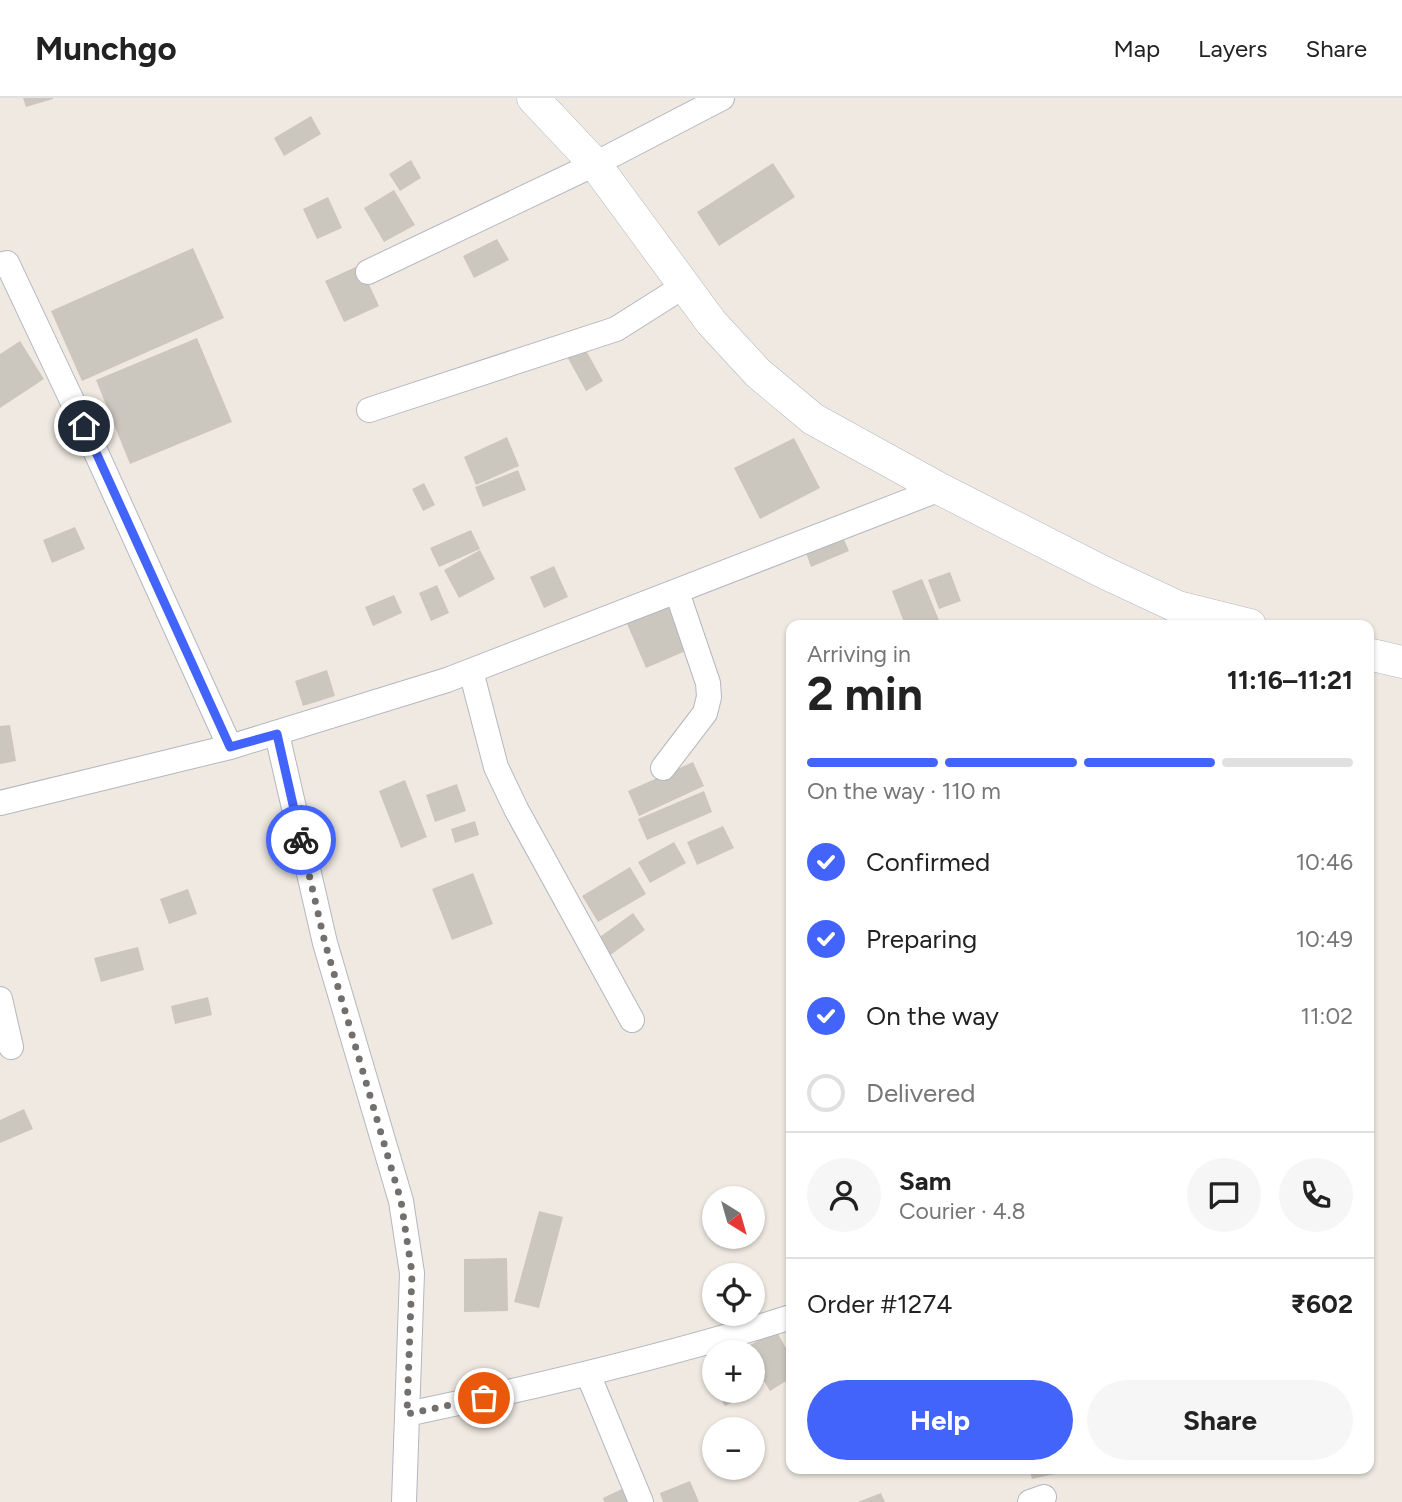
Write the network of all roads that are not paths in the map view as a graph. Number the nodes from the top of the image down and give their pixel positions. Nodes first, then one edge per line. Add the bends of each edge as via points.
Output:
1 (533, 98) edge
2 (722, 98) edge
3 (595, 164) junction
4 (0, 265) edge
5 (368, 272) dead end
6 (684, 286) junction
7 (369, 410) dead end
8 (940, 489) junction
9 (677, 592) junction
10 (1230, 620) edge
11 (1374, 655) edge
12 (1402, 662) edge
13 (471, 671) junction
14 (277, 734) junction
15 (230, 747) junction
16 (663, 768) dead end
17 (0, 803) edge
18 (0, 999) edge
19 (632, 1020) dead end
20 (11, 1047) dead end
21 (786, 1319) edge
22 (589, 1374) junction
23 (407, 1414) junction
24 (404, 1502) edge
25 (641, 1502) edge

1 - 3 street
2 - 3 street
3 - 5 street
3 - 6 street
4 - 15 street via 6,263 13,275
6 - 7 street via 616,330
6 - 8 street via 758,373 813,419
8 - 9 street
8 - 10 street via 1178,607
9 - 13 street
9 - 16 street via 709,697 705,713
11 - 12 street
13 - 14 street
13 - 19 street via 496,767
14 - 15 street
14 - 23 street via 325,943 401,1201 412,1273
15 - 17 street
18 - 20 street
21 - 22 street
22 - 23 street
22 - 25 street
23 - 24 street

